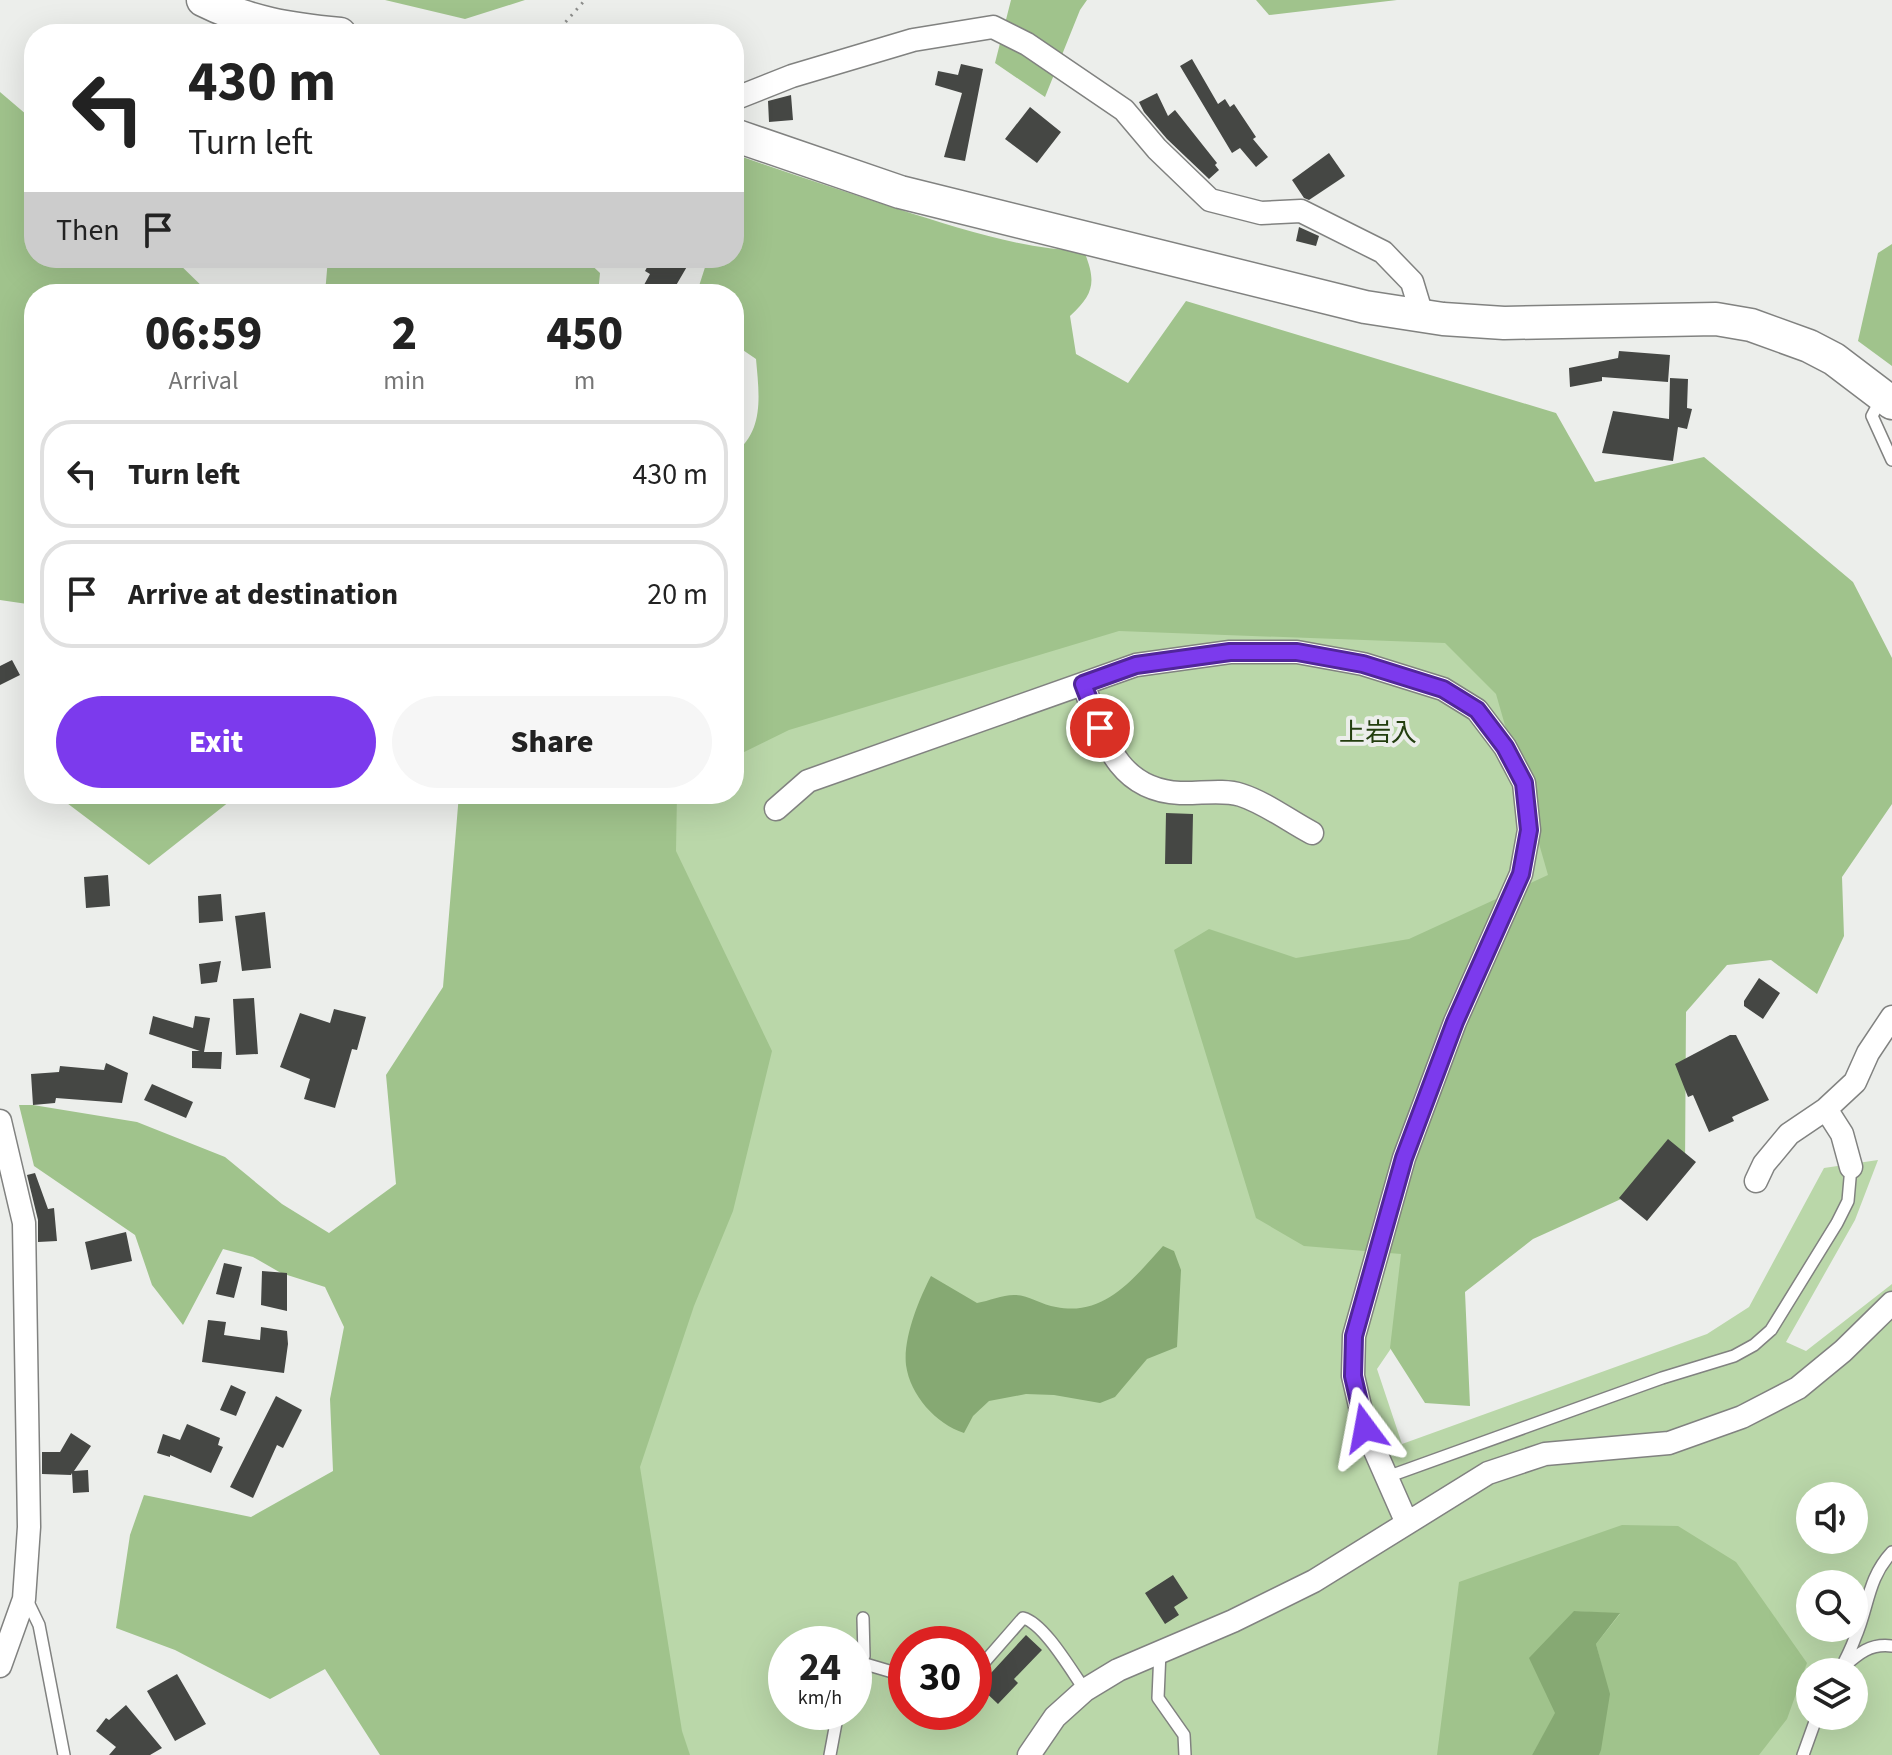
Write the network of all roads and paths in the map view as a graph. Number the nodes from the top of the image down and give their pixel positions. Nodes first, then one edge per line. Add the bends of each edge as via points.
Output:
1 (203, 0) edge
2 (585, 0) edge
3 (266, 24) edge
4 (564, 24) edge
5 (744, 95) edge
6 (744, 138) edge
7 (1422, 315) junction
8 (1888, 399) edge
9 (1892, 460) edge
10 (1083, 684) junction
11 (776, 809) dead end
12 (1312, 833) dead end
13 (1892, 1017) edge
14 (1826, 1109) junction
15 (0, 1121) edge
16 (1851, 1167) joint
17 (1756, 1181) dead end
18 (1892, 1303) edge
19 (1387, 1477) junction
20 (1406, 1521) junction
21 (1892, 1552) edge
22 (24, 1594) junction
23 (863, 1618) dead end
24 (864, 1626) edge
25 (1892, 1646) edge
26 (1160, 1651) junction
27 (992, 1653) edge
28 (1846, 1658) edge
29 (1854, 1658) edge
30 (0, 1666) edge
31 (1085, 1690) junction
32 (835, 1730) edge
33 (1812, 1730) edge
34 (64, 1755) edge
35 (830, 1755) edge
36 (1029, 1755) edge
37 (1185, 1755) edge
38 (1803, 1755) edge

1 - 3 street
2 - 4 path
5 - 7 street via 897,44 993,27 1124,110 1210,200 1261,213 1301,211 1383,252 1412,282
6 - 7 street via 900,192 1365,307
7 - 8 street via 1504,323 1716,319 1751,325 1834,359
8 - 9 lane via 1872,416
10 - 11 street via 808,781
10 - 12 street via 1109,750 1129,776 1149,788 1178,793 1240,794
10 - 19 street via 1136,665 1230,652 1297,652 1363,664 1443,689 1477,710 1524,783 1529,830 1521,874 1455,1022 1404,1158 1354,1336 1353,1376 1365,1428
13 - 14 street via 1855,1082
14 - 16 street via 1842,1134
14 - 17 street via 1789,1134
15 - 22 street via 24,1223 29,1527
16 - 19 lane via 1848,1201 1837,1223 1771,1330 1754,1345
18 - 20 street via 1798,1388 1742,1417 1669,1443 1545,1454 1488,1473
19 - 20 street
20 - 26 street via 1314,1581
21 - 28 lane via 1868,1591
22 - 30 street
22 - 34 lane via 39,1625
23 - 24 lane
25 - 29 lane via 1879,1645
26 - 31 street
26 - 37 lane via 1158,1698 1184,1735
27 - 31 lane via 1023,1618 1030,1620
31 - 36 street via 1055,1717
32 - 35 lane
33 - 38 lane

